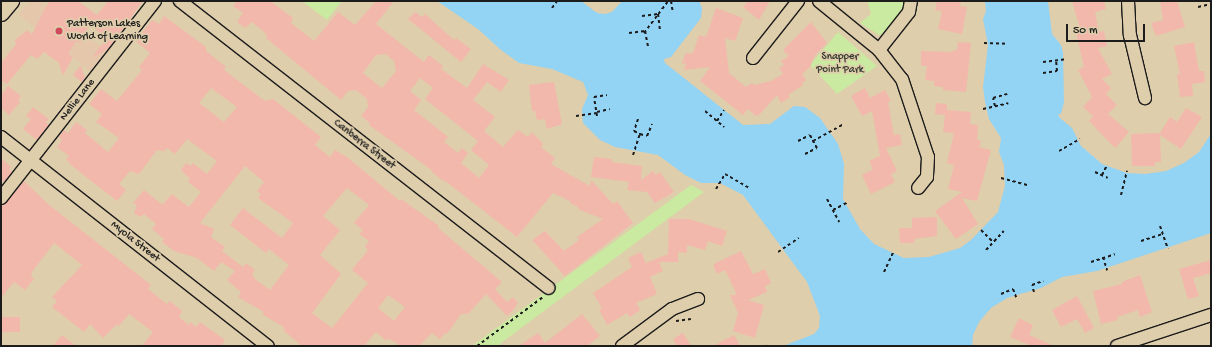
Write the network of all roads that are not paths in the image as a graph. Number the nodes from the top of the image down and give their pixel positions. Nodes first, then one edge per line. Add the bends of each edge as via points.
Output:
1 (11, 1) edge
2 (155, 1) edge
3 (180, 1) edge
4 (798, 1) edge
5 (819, 1) edge
6 (911, 1) edge
7 (1128, 1) edge
8 (1, 14) edge
9 (880, 50) junction
10 (753, 58) dead end
11 (1145, 98) dead end
12 (1, 137) edge
13 (31, 160) junction
14 (918, 188) dead end
15 (1, 198) edge
16 (548, 288) road end
17 (698, 299) dead end
18 (1211, 314) edge
19 (268, 346) edge
20 (622, 346) edge
21 (1117, 346) edge

1 - 8 main road
2 - 13 street, Nellie Lane
3 - 16 street, Canberra Street
4 - 10 street
5 - 9 street
6 - 9 street via 909,12
7 - 11 street via 1130,35
9 - 14 street via 902,79 925,143 928,170
12 - 13 street, Myola Street
13 - 15 street, Nellie Lane
13 - 19 street, Myola Street
17 - 20 street via 672,309
18 - 21 street

